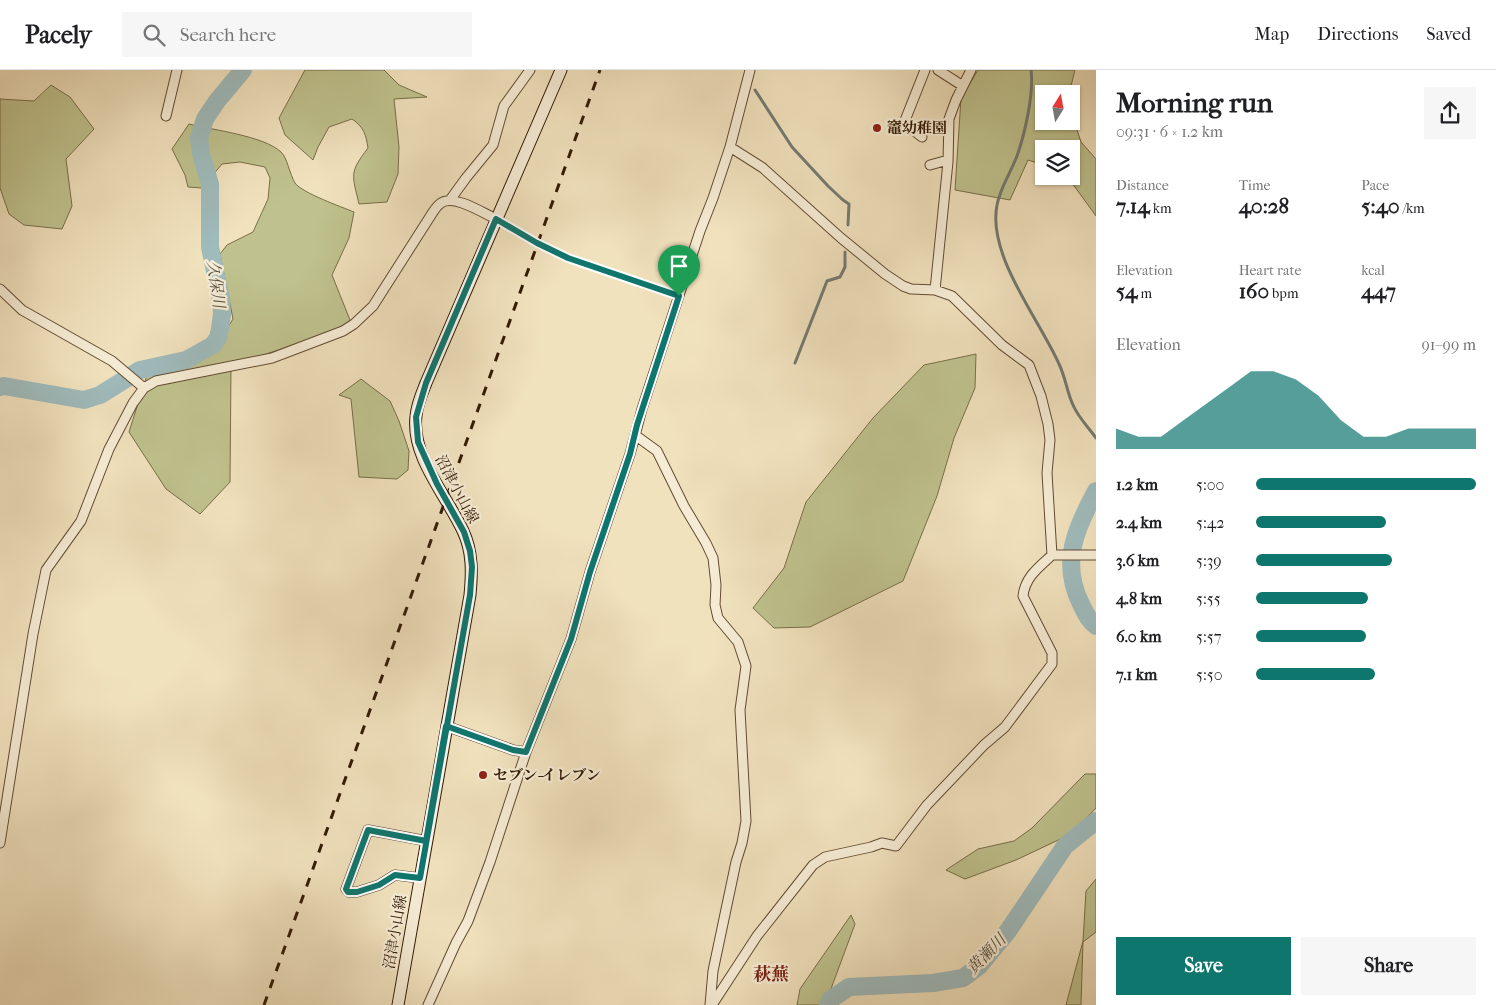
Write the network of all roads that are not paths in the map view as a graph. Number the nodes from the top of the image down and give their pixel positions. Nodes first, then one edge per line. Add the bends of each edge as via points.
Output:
1 (177, 70) edge
2 (530, 70) edge
3 (561, 70) edge
4 (750, 70) edge
5 (925, 70) edge
6 (938, 70) edge
7 (971, 70) edge
8 (963, 86) junction
9 (166, 116) dead end
10 (922, 137) dead end
11 (730, 147) junction
12 (948, 160) junction
13 (930, 165) dead end
14 (450, 200) junction
15 (496, 219) junction
16 (0, 289) edge
17 (935, 290) junction
18 (679, 296) junction
19 (143, 387) junction
20 (635, 435) junction
21 (1054, 555) junction
22 (1091, 555) edge
23 (446, 726) junction
24 (526, 752) junction
25 (426, 841) junction
26 (0, 843) edge
27 (420, 878) junction
28 (398, 1005) edge
29 (428, 1005) edge
30 (711, 1005) edge

1 - 9 street
2 - 14 street via 504,106 493,145
3 - 15 main road, 沼津小山線
4 - 11 street
5 - 10 street via 904,123
6 - 8 street
7 - 8 street
8 - 12 street via 949,119
11 - 17 street via 763,168 885,274 911,289
11 - 18 street
12 - 13 street
12 - 17 street
14 - 15 street
14 - 19 street via 441,203 433,212 373,306 343,331 272,358 156,381
15 - 18 lane via 568,258
15 - 23 main road, 沼津小山線 via 426,383 416,417 418,442 464,532 472,567 470,595
16 - 19 street via 22,310 112,362
17 - 21 street via 952,296 1029,365 1048,424 1047,473
18 - 20 street
19 - 26 street via 110,449 81,522 46,570
20 - 24 street via 571,639
20 - 30 street via 657,451 706,543 713,558 718,618 738,642 746,666 740,710 746,821 713,971
21 - 22 street
21 - 30 street via 1034,572 1024,586 1023,596 1052,653 1052,664 1034,690 1005,727 927,805 896,846 882,843 825,857 813,865 757,936
23 - 24 street
23 - 25 main road, 沼津小山線
24 - 29 street via 468,921
25 - 27 main road, 沼津小山線
25 - 27 street via 368,830 346,889 357,892 379,885 395,875
27 - 28 main road, 沼津小山線

